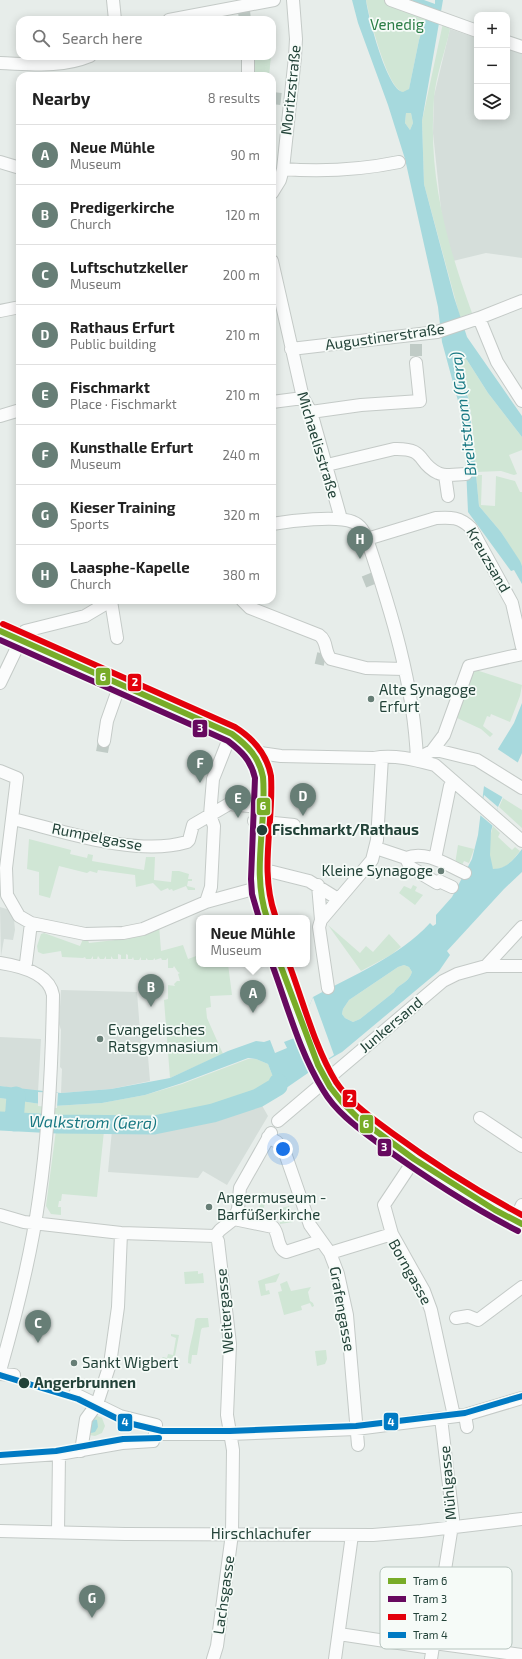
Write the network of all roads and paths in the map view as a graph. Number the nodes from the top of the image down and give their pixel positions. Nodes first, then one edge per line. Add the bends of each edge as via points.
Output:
1 (113, 0) edge
2 (274, 0) edge
3 (292, 0) edge
4 (391, 0) edge
5 (115, 16) edge
6 (194, 16) edge
7 (474, 30) edge
8 (510, 43) edge
9 (522, 47) edge
10 (79, 60) edge
11 (248, 60) edge
12 (0, 63) edge
13 (248, 72) edge
14 (0, 162) edge
15 (398, 162) dead end
16 (16, 167) edge
17 (282, 174) junction
18 (276, 185) edge
19 (276, 280) edge
20 (522, 301) edge
21 (16, 308) edge
22 (0, 311) edge
23 (477, 319) junction
24 (291, 349) junction
25 (416, 363) tunnel mouth
26 (303, 398) junction
27 (276, 401) edge
28 (522, 401) edge
29 (16, 411) edge
30 (311, 412) junction
31 (0, 416) edge
32 (327, 465) junction
33 (466, 474) dead end
34 (445, 475) junction
35 (448, 496) dead end
36 (341, 519) junction
37 (276, 523) edge
38 (367, 539) junction
39 (107, 604) edge
40 (112, 604) edge
41 (246, 604) edge
42 (0, 634) edge
43 (117, 638) dead end
44 (19, 642) junction
45 (522, 647) edge
46 (522, 654) edge
47 (404, 669) junction
48 (0, 683) edge
49 (118, 688) junction
50 (415, 734) junction
51 (227, 735) junction
52 (104, 741) tunnel mouth
53 (436, 751) junction
54 (251, 754) junction
55 (378, 757) junction
56 (417, 760) junction
57 (435, 765) junction
58 (4, 773) edge
59 (454, 782) junction
60 (522, 788) edge
61 (260, 807) junction
62 (210, 815) junction
63 (13, 819) junction
64 (257, 822) junction
65 (294, 825) dead end
66 (522, 841) edge
67 (376, 848) junction
68 (411, 855) junction
69 (432, 858) junction
70 (257, 862) junction
71 (465, 873) dead end
72 (318, 885) junction
73 (452, 887) dead end
74 (257, 888) junction
75 (338, 899) junction
76 (212, 900) junction
77 (263, 915) edge
78 (321, 920) junction
79 (31, 923) junction
80 (522, 927) edge
81 (0, 963) edge
82 (486, 966) junction
83 (522, 966) edge
84 (284, 967) edge
85 (23, 968) junction
86 (328, 988) dead end
87 (330, 1080) junction
88 (480, 1118) dead end
89 (278, 1121) dead end
90 (522, 1146) edge
91 (416, 1157) junction
92 (522, 1205) edge
93 (0, 1215) edge
94 (234, 1219) junction
95 (519, 1220) edge
96 (35, 1224) junction
97 (121, 1233) junction
98 (392, 1234) junction
99 (215, 1236) junction
100 (320, 1241) junction
101 (330, 1253) junction
102 (522, 1287) edge
103 (456, 1318) dead end
104 (0, 1371) edge
105 (0, 1374) edge
106 (14, 1375) dead end
107 (75, 1394) dead end
108 (522, 1398) edge
109 (97, 1404) junction
110 (460, 1415) junction
111 (441, 1418) junction
112 (467, 1427) dead end
113 (356, 1429) junction
114 (155, 1434) junction
115 (230, 1434) junction
116 (358, 1445) dead end
117 (81, 1451) junction
118 (59, 1454) junction
119 (0, 1458) edge
120 (522, 1519) edge
121 (452, 1528) junction
122 (0, 1531) edge
123 (58, 1532) junction
124 (232, 1534) junction
125 (352, 1535) junction
126 (446, 1567) edge
127 (339, 1634) junction
128 (380, 1640) edge
129 (433, 1649) edge
130 (478, 1649) edge
131 (522, 1655) edge
132 (213, 1659) edge
133 (335, 1659) edge
134 (432, 1659) edge

1 - 5 street
2 - 6 street
3 - 17 street, Moritzstraße via 296,39 286,100
4 - 7 street
8 - 9 street
10 - 12 street via 57,65
11 - 13 street
14 - 16 street
15 - 17 street via 348,170
17 - 18 street
19 - 24 street, Michaelisstraße
20 - 23 street, Augustinerstraße
21 - 22 street
23 - 24 street, Augustinerstraße via 416,340
23 - 28 street via 497,362
24 - 26 street, Michaelisstraße
25 - 30 street via 420,401
26 - 27 street
26 - 30 street, Michaelisstraße
29 - 31 street
30 - 32 street, Michaelisstraße
32 - 34 street via 394,449 405,449 418,454 438,474
32 - 36 street, Michaelisstraße
33 - 34 street
34 - 35 street
36 - 37 street
36 - 38 street, Michaelisstraße via 362,528
38 - 45 street, Kreuzsand via 436,518 448,517 464,521 471,528 512,602
38 - 47 street, Michaelisstraße via 389,606
39 - 44 street via 85,616 26,631
40 - 43 street
41 - 47 street via 250,608 319,635 324,640 328,659 366,668
42 - 44 street
44 - 48 street
44 - 49 street
46 - 53 street via 469,666
47 - 50 street, Michaelisstraße via 410,690
49 - 51 street
49 - 52 street via 107,720
50 - 53 street
50 - 56 street, Michaelisstraße
51 - 54 street via 246,747
51 - 62 street via 213,779
53 - 56 street
53 - 57 street
53 - 60 street via 477,760
54 - 55 street via 253,752 281,756
54 - 61 street via 258,767 261,781
55 - 56 street
55 - 67 street
56 - 57 street
57 - 59 street
58 - 63 street via 17,778
59 - 66 street
59 - 69 street via 450,786
61 - 62 street via 229,804
61 - 64 street
62 - 63 street, Rumpelgasse via 192,826 187,842 155,847 118,844
62 - 76 street via 214,826
63 - 79 street via 6,868 7,895 19,916
64 - 65 street
64 - 70 street
67 - 68 street
67 - 75 street via 372,860
68 - 69 street
68 - 73 street via 410,867 437,883 439,881
69 - 71 street
70 - 72 street via 273,872 309,880
70 - 74 street
72 - 75 street
72 - 78 street
74 - 76 street
74 - 77 street
75 - 78 street
76 - 79 street via 143,929 123,933 85,934
78 - 86 street via 318,927
79 - 85 street
80 - 82 street
81 - 85 street
82 - 83 street, Junkersand
82 - 87 street, Junkersand via 443,981
84 - 87 street via 321,1064
85 - 96 street via 46,981 53,995 50,1092
87 - 89 street, Junkersand via 317,1086
87 - 91 street via 359,1115
88 - 90 street
91 - 95 street
91 - 98 street via 384,1205
92 - 95 street
93 - 96 street
94 - 99 street
94 - 100 street via 273,1227 281,1248 286,1252
94 - 100 street, Grafengasse via 238,1209 240,1188 270,1135 285,1153 310,1225
96 - 97 street
96 - 104 street
97 - 99 street
97 - 109 street via 118,1307 107,1375
98 - 101 street, Borngasse
98 - 110 street, Borngasse via 424,1291 431,1310 451,1402
99 - 115 street, Weitergasse via 218,1242 230,1344 227,1415
100 - 101 street, Grafengasse
101 - 113 street, Grafengasse via 338,1274 347,1315
102 - 103 street via 478,1320 468,1316
105 - 106 street
107 - 109 street
108 - 110 street
109 - 114 street via 120,1416 156,1425
109 - 117 street via 86,1419
110 - 111 street
110 - 112 street, Borngasse
111 - 113 street
111 - 121 street, Mühlgasse
113 - 115 street
113 - 116 street, Grafengasse
114 - 115 street
114 - 117 street via 154,1441 122,1443
115 - 124 street, Lachsgasse
117 - 118 street
118 - 119 street
118 - 123 street
120 - 121 street, Hirschlachufer
121 - 125 street, Hirschlachufer
121 - 126 street, Mühlgasse
122 - 123 street, Hirschlachufer
123 - 124 street, Hirschlachufer
124 - 125 street, Hirschlachufer
124 - 132 street, Lachsgasse via 217,1646
125 - 127 street
127 - 128 street
127 - 133 street
129 - 134 street, Mühlgasse
130 - 131 street

